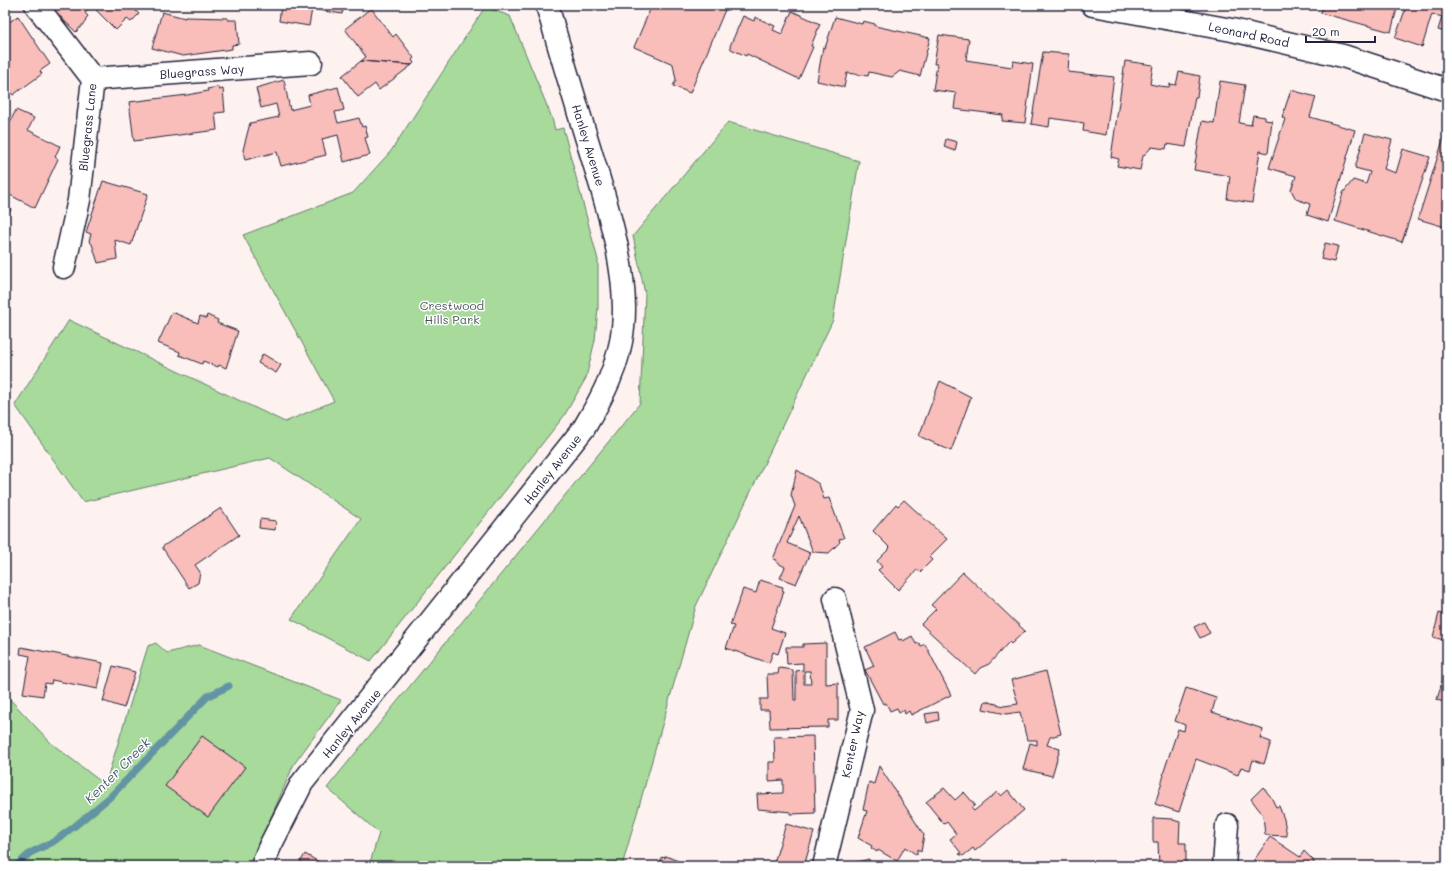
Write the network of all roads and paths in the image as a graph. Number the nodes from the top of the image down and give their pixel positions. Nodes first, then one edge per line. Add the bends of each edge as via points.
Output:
1 (36, 5) edge
2 (547, 5) edge
3 (1093, 5) edge
4 (311, 63) dead end
5 (93, 79) junction
6 (1447, 90) edge
7 (64, 267) dead end
8 (835, 599) dead end
9 (1227, 825) dead end
10 (262, 866) edge
11 (824, 866) edge
12 (1224, 866) edge

1 - 5 street, Bluegrass Lane
2 - 10 street, Hanley Avenue via 607,206 619,260 624,328 606,392 584,428 302,783
3 - 6 street, Leonard Road via 1232,30 1306,47 1343,56
4 - 5 street, Bluegrass Way
5 - 7 street, Bluegrass Lane via 78,200
8 - 11 street, Kenter Way via 862,710
9 - 12 street

